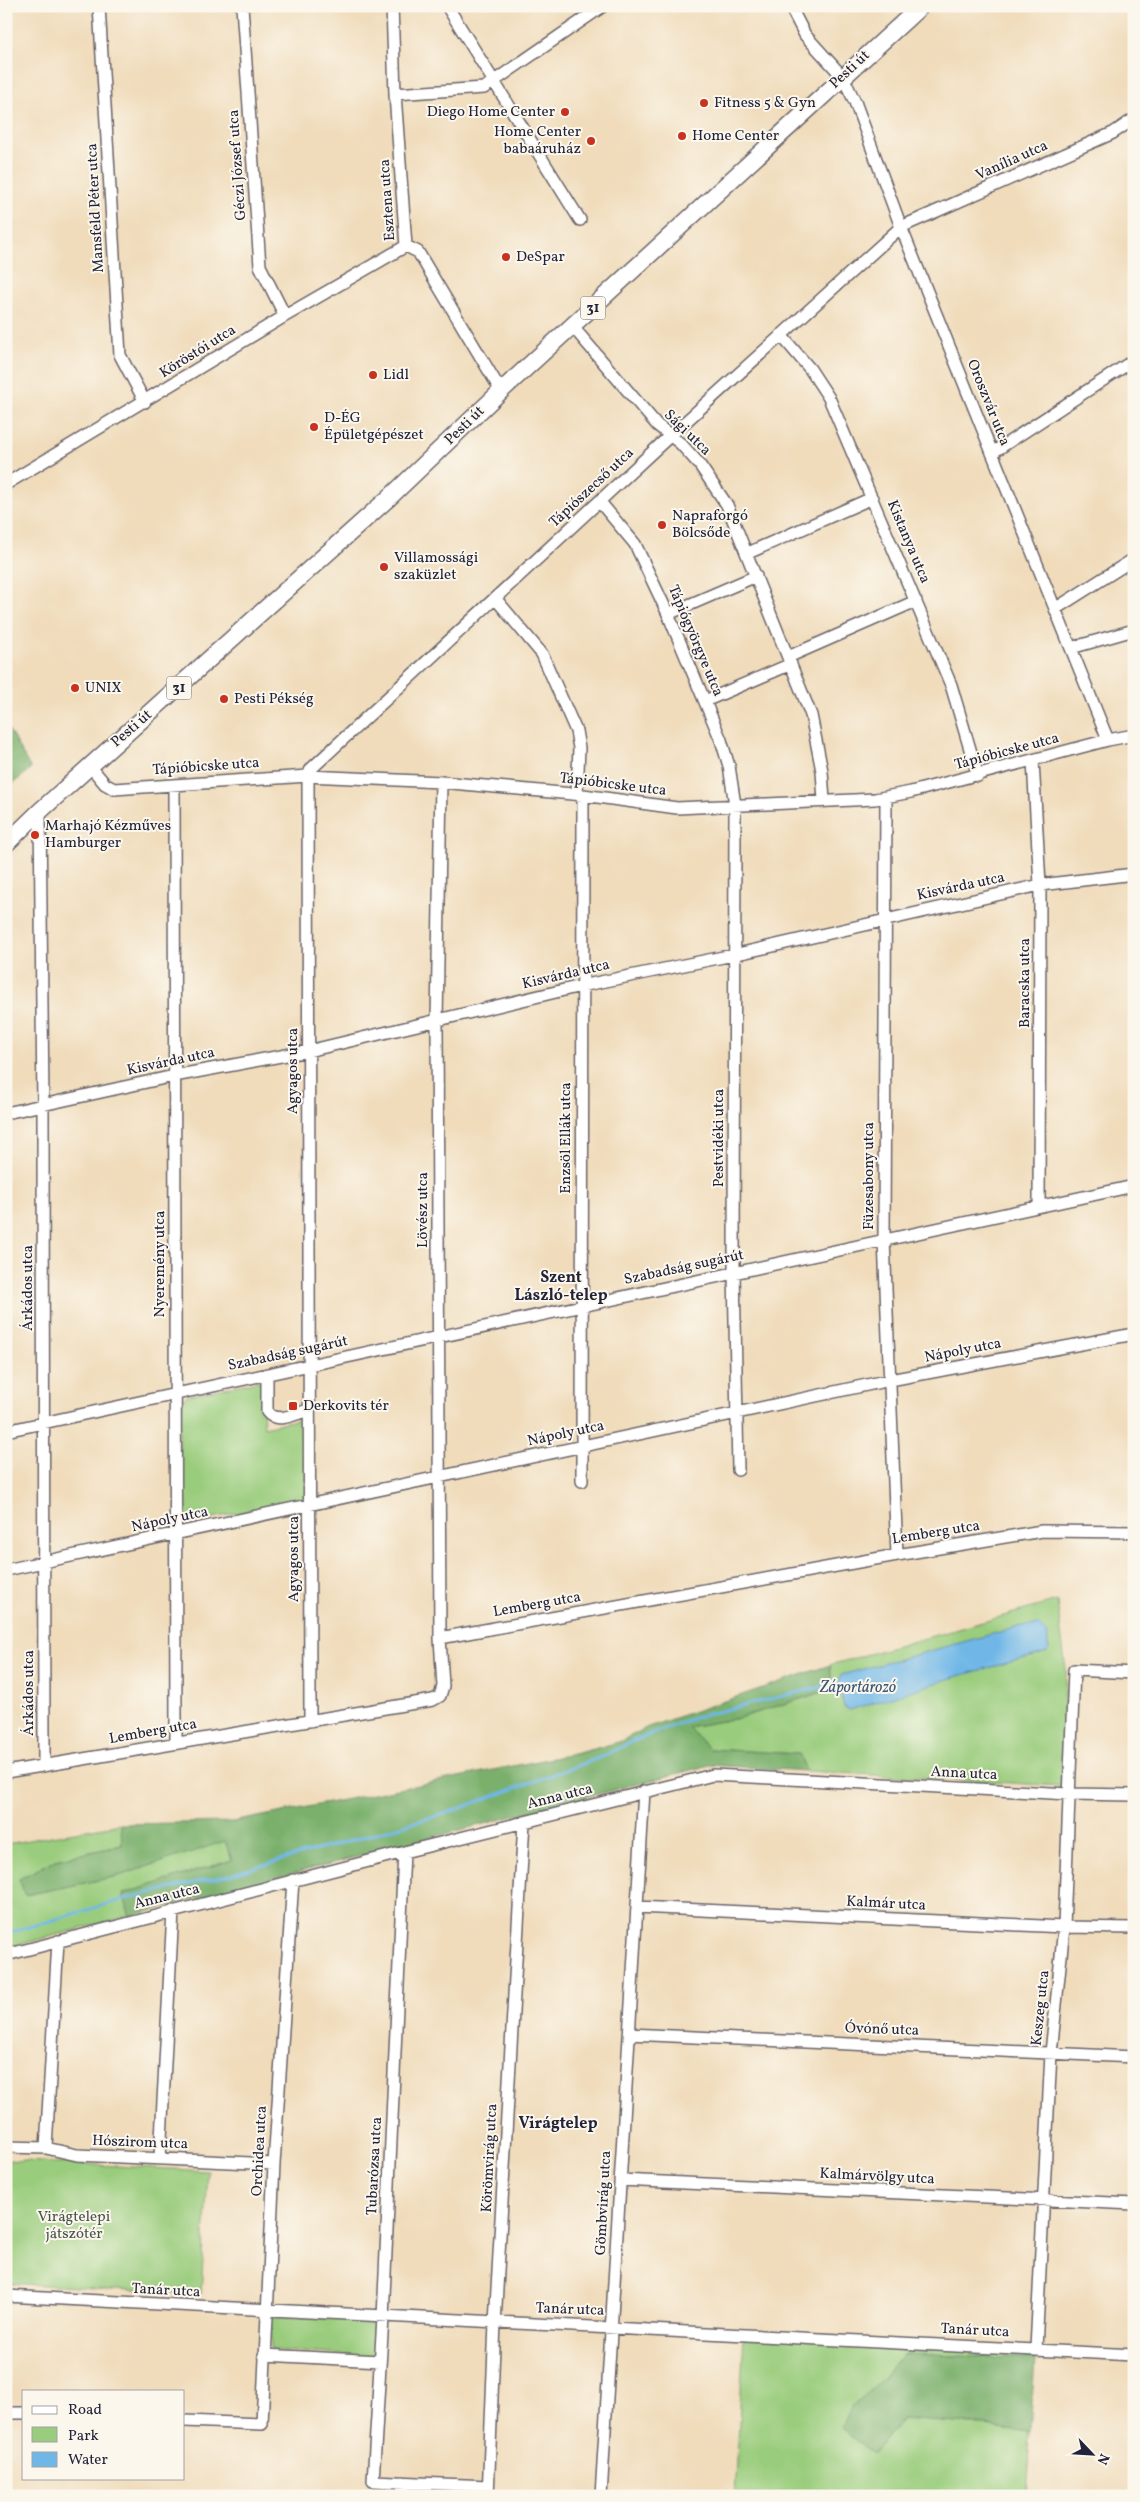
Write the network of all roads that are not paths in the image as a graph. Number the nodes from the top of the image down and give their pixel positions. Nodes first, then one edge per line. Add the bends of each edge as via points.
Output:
1 (99, 6) edge
2 (242, 6) edge
3 (392, 6) edge
4 (447, 6) edge
5 (603, 6) edge
6 (790, 6) edge
7 (921, 6) edge
8 (843, 77) junction
9 (494, 82) junction
10 (395, 94) junction
11 (1134, 119) edge
12 (580, 220) dead end
13 (901, 227) junction
14 (406, 246) junction
15 (285, 316) junction
16 (573, 327) junction
17 (781, 335) junction
18 (1134, 360) edge
19 (501, 391) junction
20 (146, 402) junction
21 (671, 436) junction
22 (992, 453) junction
23 (6, 484) edge
24 (872, 498) junction
25 (600, 502) junction
26 (748, 553) junction
27 (1134, 558) edge
28 (756, 576) junction
29 (495, 598) junction
30 (916, 601) junction
31 (1056, 609) junction
32 (668, 614) junction
33 (1134, 630) edge
34 (1071, 648) junction
35 (790, 661) junction
36 (705, 702) junction
37 (1134, 735) edge
38 (1108, 740) junction
39 (1033, 761) junction
40 (90, 766) junction
41 (308, 776) junction
42 (978, 776) junction
43 (441, 782) junction
44 (174, 785) junction
45 (580, 795) junction
46 (886, 797) junction
47 (824, 801) junction
48 (735, 805) junction
49 (40, 810) junction
50 (6, 844) edge
51 (1134, 874) edge
52 (1040, 885) junction
53 (885, 919) junction
54 (733, 955) junction
55 (581, 986) junction
56 (436, 1022) junction
57 (308, 1051) junction
58 (174, 1076) junction
59 (43, 1105) junction
60 (6, 1113) edge
61 (1134, 1186) edge
62 (1039, 1206) junction
63 (884, 1240) junction
64 (734, 1272) junction
65 (582, 1305) junction
66 (1134, 1334) edge
67 (439, 1336) junction
68 (308, 1365) junction
69 (267, 1374) junction
70 (890, 1380) junction
71 (175, 1394) junction
72 (308, 1410) junction
73 (736, 1413) junction
74 (42, 1423) junction
75 (6, 1431) edge
76 (582, 1446) junction
77 (738, 1470) dead end
78 (439, 1477) junction
79 (582, 1481) dead end
80 (309, 1505) junction
81 (1134, 1532) edge
82 (175, 1534) junction
83 (897, 1555) junction
84 (43, 1562) junction
85 (6, 1570) edge
86 (440, 1638) junction
87 (1134, 1673) edge
88 (310, 1720) junction
89 (176, 1743) junction
90 (44, 1766) junction
91 (6, 1772) edge
92 (644, 1792) junction
93 (1069, 1794) junction
94 (1134, 1795) edge
95 (524, 1822) junction
96 (404, 1852) junction
97 (293, 1880) junction
98 (637, 1907) junction
99 (173, 1911) junction
100 (1064, 1927) junction
101 (1134, 1928) edge
102 (58, 1941) junction
103 (6, 1955) edge
104 (630, 2034) junction
105 (1051, 2053) junction
106 (1134, 2057) edge
107 (6, 2147) edge
108 (46, 2148) junction
109 (160, 2158) junction
110 (274, 2164) junction
111 (620, 2180) junction
112 (1043, 2199) junction
113 (1134, 2204) edge
114 (6, 2296) edge
115 (266, 2312) junction
116 (383, 2318) junction
117 (495, 2323) junction
118 (612, 2327) junction
119 (1036, 2349) junction
120 (264, 2355) junction
121 (1134, 2355) edge
122 (380, 2361) junction
123 (6, 2413) edge
124 (22, 2414) edge
125 (185, 2421) edge
126 (403, 2482) junction
127 (488, 2491) edge
128 (402, 2496) edge
129 (601, 2496) edge

1 - 20 street, Mansfeld Péter utca via 120,355
2 - 15 street, Géczi József utca via 260,266
3 - 10 street, Esztena utca
4 - 9 street
5 - 9 street
6 - 8 street, Oroszvár utca via 805,35
7 - 8 main road, Pesti út / 31
8 - 13 street, Oroszvár utca
8 - 16 main road, Pesti út / 31
9 - 10 street via 484,88
9 - 12 street
10 - 14 street, Esztena utca
11 - 13 street, Vanília utca via 1113,133
13 - 17 street, Tápiószecső utca
13 - 22 street, Oroszvár utca
14 - 15 street, Köröstói utca
14 - 19 street, Esztena utca via 418,252
15 - 20 street, Köröstói utca
16 - 19 main road, Pesti út / 31
16 - 21 street, Sági utca via 657,425
17 - 21 street, Tápiószecső utca
17 - 24 street, Kistanya utca via 810,368 830,398
18 - 22 street
19 - 40 main road, Pesti út / 31 via 392,496
20 - 23 street, Köröstói utca
21 - 25 street, Tápiószecső utca
21 - 26 street, Sági utca via 714,484
22 - 31 street, Oroszvár utca
24 - 26 street
24 - 30 street, Kistanya utca
25 - 29 street, Tápiószecső utca
25 - 32 street, Tápiógyörgye utca via 635,544
26 - 28 street, Sági utca
27 - 31 street
28 - 32 street
28 - 35 street, Sági utca
29 - 41 street, Tápiószecső utca via 316,762
29 - 45 street, Enzsöl Ellák utca via 542,654 576,731
30 - 35 street
30 - 42 street, Kistanya utca via 951,685
31 - 34 street, Oroszvár utca
32 - 36 street, Tápiógyörgye utca
33 - 34 street
34 - 38 street, Oroszvár utca
35 - 36 street
35 - 47 street, Sági utca via 818,743
36 - 48 street, Tápiógyörgye utca via 729,766
37 - 38 street, Tápióbicske utca
38 - 39 street, Tápióbicske utca
39 - 42 street, Tápióbicske utca
39 - 52 street, Baracska utca
40 - 44 street, Tápióbicske utca via 105,784 114,788
40 - 49 main road, Pesti út / 31
41 - 43 street, Tápióbicske utca
41 - 44 street, Tápióbicske utca
41 - 57 street, Agyagos utca
42 - 46 street, Tápióbicske utca
43 - 45 street, Tápióbicske utca
43 - 56 street, Lövész utca
44 - 58 street, Nyeremény utca
45 - 48 street, Tápióbicske utca via 658,807
45 - 55 street, Enzsöl Ellák utca
46 - 47 street, Tápióbicske utca
46 - 53 street, Füzesabony utca
47 - 48 street, Tápióbicske utca
48 - 54 street, Pestvidéki utca
49 - 50 main road, Pesti út / 31
49 - 59 street, Árkádos utca
51 - 52 street, Kisvárda utca
52 - 53 street, Kisvárda utca
52 - 62 street, Baracska utca
53 - 54 street, Kisvárda utca
53 - 63 street, Füzesabony utca
54 - 55 street, Kisvárda utca
54 - 64 street, Pestvidéki utca
55 - 56 street, Kisvárda utca
55 - 65 street, Enzsöl Ellák utca
56 - 57 street, Kisvárda utca
56 - 67 street, Lövész utca
57 - 58 street, Kisvárda utca
57 - 68 street, Agyagos utca
58 - 59 street, Kisvárda utca
58 - 71 street, Nyeremény utca
59 - 60 street, Kisvárda utca
59 - 74 street, Árkádos utca
61 - 62 street, Szabadság sugárút
62 - 63 street, Szabadság sugárút
63 - 64 street, Szabadság sugárút
63 - 70 street, Füzesabony utca
64 - 65 street, Szabadság sugárút
64 - 73 street, Pestvidéki utca
65 - 67 street, Szabadság sugárút
65 - 76 street, Enzsöl Ellák utca
66 - 70 street, Nápoly utca
67 - 68 street, Szabadság sugárút
67 - 78 street, Lövész utca
68 - 69 street, Szabadság sugárút
68 - 72 street, Agyagos utca
69 - 71 street, Szabadság sugárút
69 - 72 street via 267,1412 270,1416 277,1418
70 - 73 street, Nápoly utca
70 - 83 street, Füzesabony utca
71 - 74 street, Szabadság sugárút
71 - 82 street, Nyeremény utca
72 - 80 street, Agyagos utca
73 - 76 street, Nápoly utca
73 - 77 street, Pestvidéki utca
74 - 75 street, Szabadság sugárút
74 - 84 street, Árkádos utca
76 - 78 street, Nápoly utca
76 - 79 street, Enzsöl Ellák utca
78 - 80 street, Nápoly utca
78 - 86 street, Lövész utca
80 - 82 street, Nápoly utca
80 - 88 street, Agyagos utca
81 - 83 street, Lemberg utca via 1042,1531
82 - 84 street, Nápoly utca
82 - 89 street, Nyeremény utca
83 - 86 street, Lemberg utca
84 - 85 street, Nápoly utca
84 - 90 street, Árkádos utca
86 - 88 street, Lemberg utca via 443,1686 440,1696 433,1700
87 - 93 street, Keszeg utca via 1074,1670
88 - 89 street, Lemberg utca
89 - 90 street, Lemberg utca
90 - 91 street, Lemberg utca
92 - 93 street, Anna utca via 713,1775
92 - 95 street, Anna utca
92 - 98 street, Gömbvirág utca
93 - 94 street, Anna utca
93 - 100 street, Keszeg utca
95 - 96 street, Anna utca
95 - 117 street, Körömvirág utca
96 - 97 street, Anna utca
96 - 116 street, Tubarózsa utca
97 - 99 street, Anna utca
97 - 110 street, Orchidea utca
98 - 100 street, Kalmár utca
98 - 104 street, Gömbvirág utca
99 - 102 street, Anna utca
99 - 109 street
100 - 101 street, Kalmár utca
100 - 105 street, Keszeg utca
102 - 103 street, Anna utca
102 - 108 street
104 - 105 street, Óvónő utca
104 - 111 street, Gömbvirág utca
105 - 106 street, Óvónő utca
105 - 112 street, Keszeg utca
107 - 108 street, Hószirom utca
108 - 109 street, Hószirom utca via 77,2155
109 - 110 street, Hószirom utca
110 - 115 street, Orchidea utca
111 - 112 street, Kalmárvölgy utca
111 - 118 street, Gömbvirág utca
112 - 113 street, Kalmárvölgy utca
112 - 119 street, Keszeg utca
114 - 115 street, Tanár utca
115 - 116 street, Tanár utca
115 - 120 street, Orchidea utca
116 - 117 street, Tanár utca
116 - 122 street, Tubarózsa utca
117 - 118 street, Tanár utca
117 - 127 street, Körömvirág utca
118 - 119 street, Tanár utca
118 - 129 street, Gömbvirág utca
119 - 121 street, Tanár utca
120 - 122 street
120 - 125 street, Orchidea utca via 262,2424
122 - 126 street, Tubarózsa utca via 373,2481
123 - 124 street
126 - 127 street
126 - 128 street

